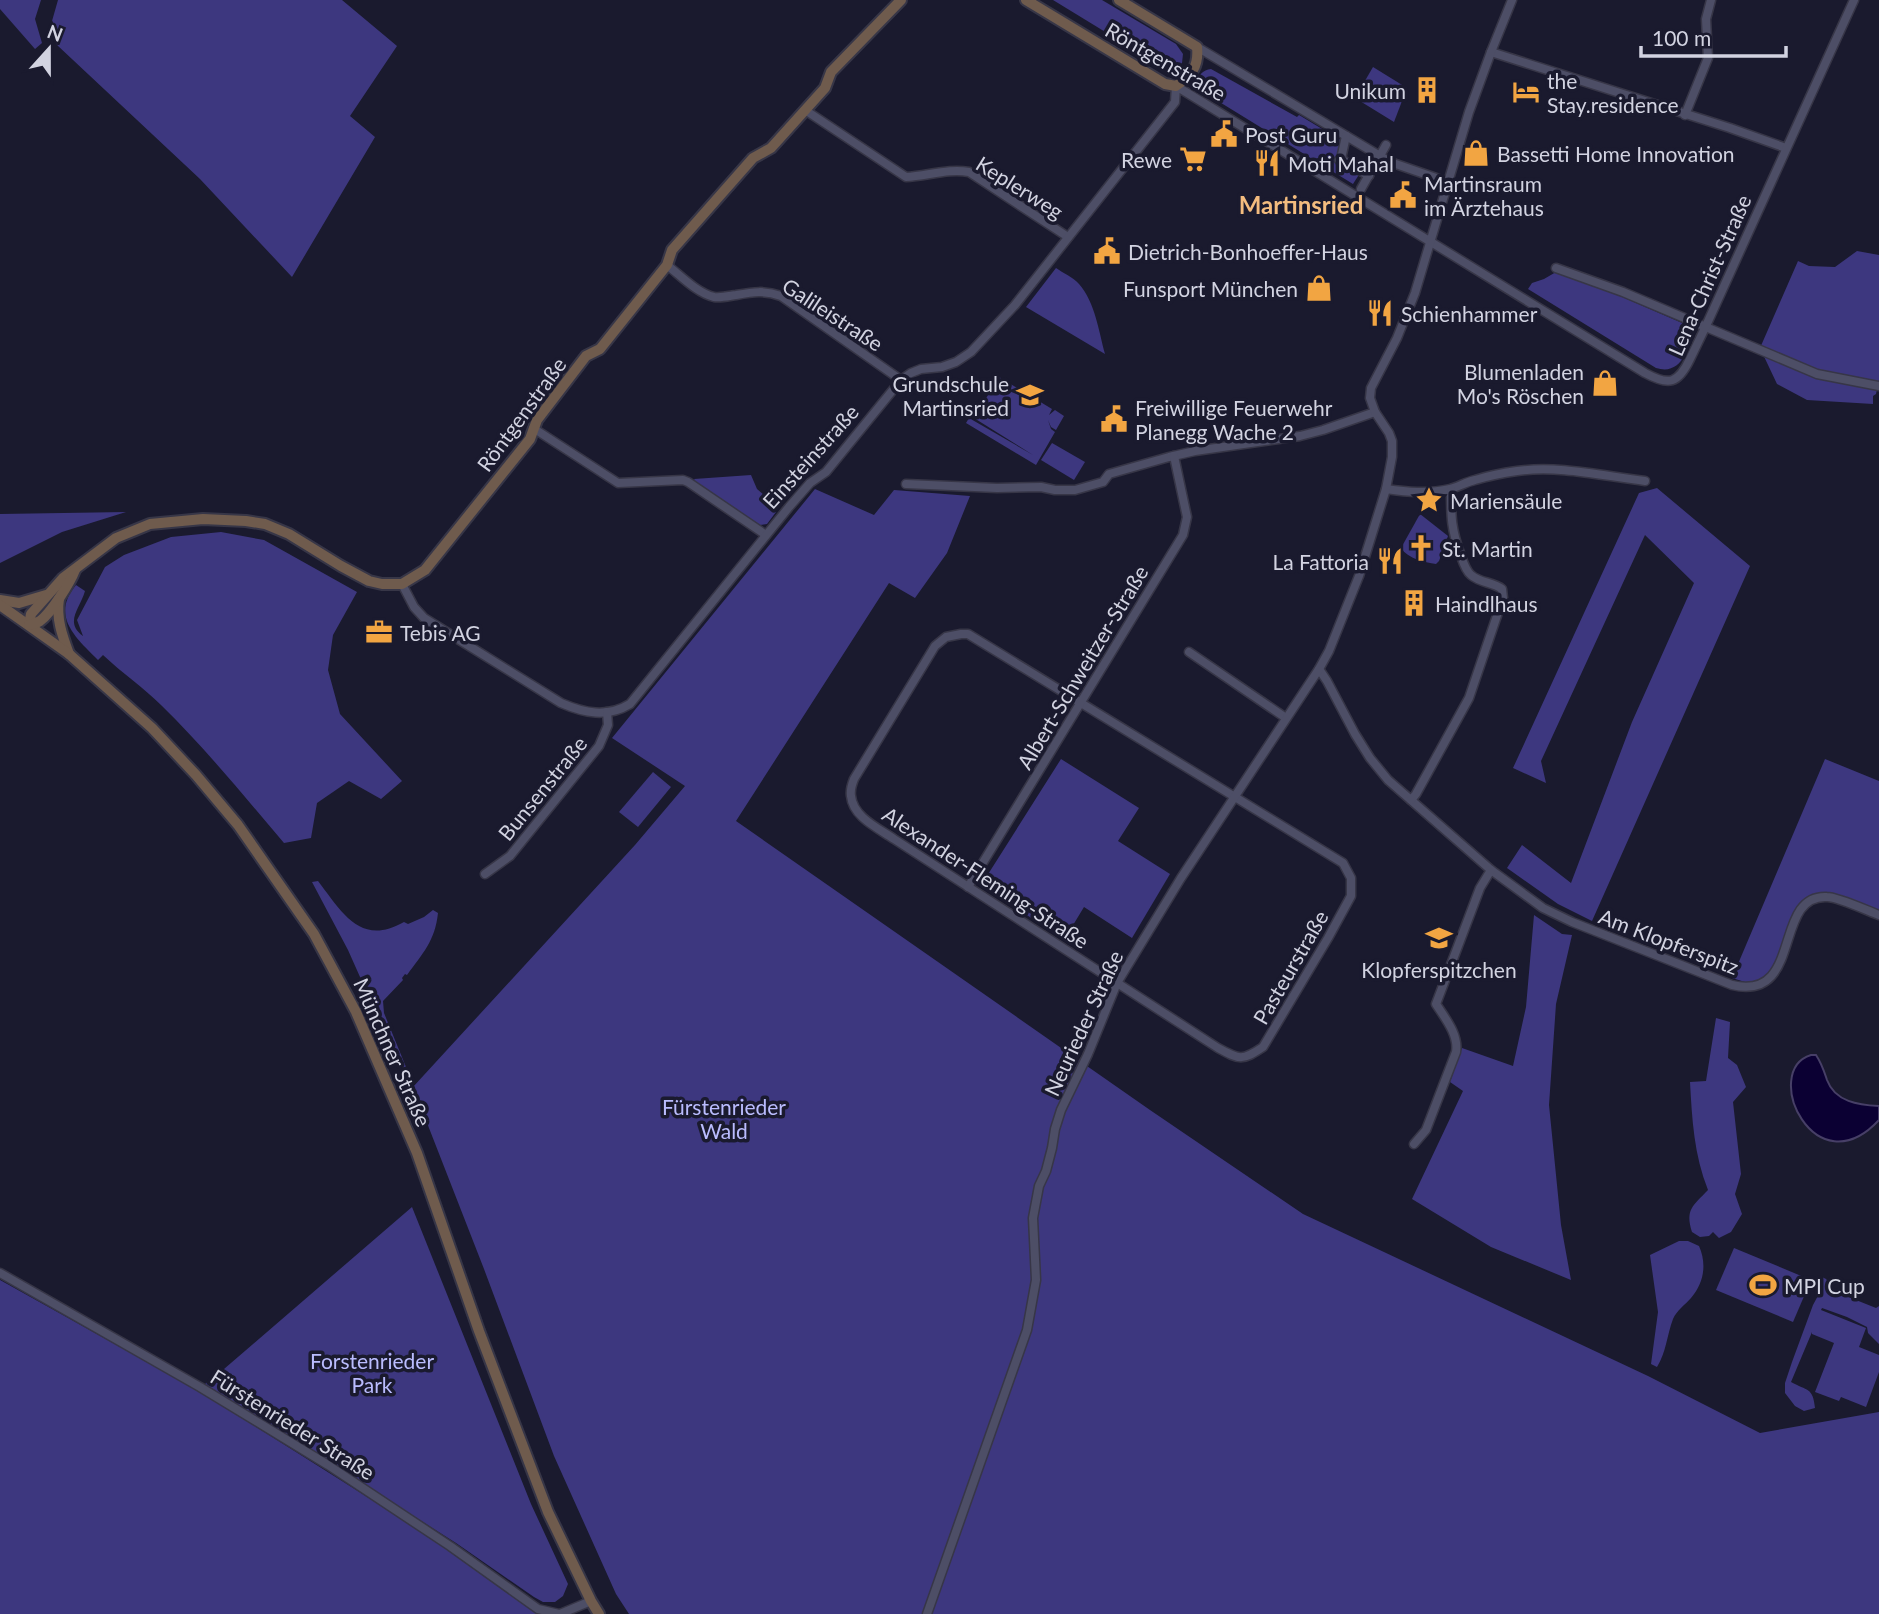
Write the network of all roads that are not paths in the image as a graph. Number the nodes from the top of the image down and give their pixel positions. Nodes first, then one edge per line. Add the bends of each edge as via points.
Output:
1 (901, 0) edge
2 (1026, 0) edge
3 (1119, 0) edge
4 (1513, 0) edge
5 (1711, 0) edge
6 (1854, 0) edge
7 (1197, 47) junction
8 (1491, 52) junction
9 (1176, 86) junction
10 (805, 110) junction
11 (1685, 114) junction
12 (1339, 118) dead end
13 (1338, 133) junction
14 (1386, 145) dead end
15 (1786, 148) junction
16 (1380, 156) junction
17 (1419, 159) dead end
18 (1430, 163) dead end
19 (1415, 171) junction
20 (1426, 174) junction
21 (1369, 176) junction
22 (1444, 184) junction
23 (1362, 189) dead end
24 (1068, 237) junction
25 (1430, 242) junction
26 (667, 265) junction
27 (1556, 268) dead end
28 (1705, 328) junction
29 (901, 380) junction
30 (1879, 386) edge
31 (1375, 412) junction
32 (533, 428) junction
33 (1174, 456) junction
34 (1645, 481) dead end
35 (906, 484) dead end
36 (1386, 489) junction
37 (1451, 489) junction
38 (766, 535) junction
39 (402, 584) junction
40 (54, 596) junction
41 (0, 602) edge
42 (29, 625) junction
43 (1189, 652) dead end
44 (69, 654) junction
45 (1319, 669) junction
46 (1080, 702) junction
47 (607, 712) junction
48 (1286, 718) junction
49 (1235, 797) junction
50 (1411, 800) junction
51 (1491, 870) junction
52 (485, 874) dead end
53 (968, 887) junction
54 (1879, 915) edge
55 (1117, 983) junction
56 (1415, 1144) dead end
57 (0, 1273) edge
58 (591, 1601) junction
59 (560, 1614) edge
60 (599, 1614) edge
61 (928, 1614) edge

1 - 10 street, Röntgenstraße via 831,72 825,88
2 - 9 street, Röntgenstraße via 1165,84
3 - 7 street
4 - 8 street
5 - 11 street via 1706,19 1708,58
6 - 15 street, Lena-Christ-Straße
7 - 9 street via 1193,70
7 - 13 street
8 - 11 street
8 - 22 street
9 - 24 street via 1175,102
9 - 25 street, Röntgenstraße
10 - 24 street, Keplerweg via 906,177 969,172
10 - 26 street, Röntgenstraße via 771,148 750,162 671,250
11 - 15 street
12 - 13 street
13 - 16 street
13 - 21 street via 1340,160
14 - 16 street
15 - 28 street, Lena-Christ-Straße
16 - 19 street
16 - 21 street
17 - 19 street
18 - 20 street
19 - 20 street
20 - 22 street
21 - 23 street
22 - 25 street
24 - 29 street via 971,352 956,362 921,369
25 - 28 street, Lena-Christ-Straße via 1664,381 1683,374
25 - 31 street via 1406,318 1371,388
26 - 29 street, Galileistraße via 711,296 757,291 780,296
26 - 32 street, Röntgenstraße via 600,349 586,356
27 - 28 street
28 - 30 street via 1817,374
29 - 38 street, Einsteinstraße via 826,472 810,483
31 - 33 street via 1300,436
31 - 36 street, Neurieder Straße via 1392,441
32 - 38 street via 618,483 688,482
32 - 39 street, Röntgenstraße via 530,439 440,553 425,570
33 - 35 street via 1109,474 1103,482 1075,490
33 - 46 street, Albert-Schweitzer-Straße via 1187,517 1183,535
34 - 37 street via 1578,472 1520,471
36 - 37 street via 1427,493
36 - 45 street, Neurieder Straße via 1356,586
37 - 50 street via 1453,534 1464,564 1479,580 1502,589 1503,598 1469,698
38 - 47 street, Einsteinstraße via 635,700
39 - 40 street via 369,581 265,524 203,519 150,524 116,538 83,561
39 - 47 street via 424,618 455,639 561,703 586,712
40 - 41 street
40 - 42 street via 40,621
40 - 44 street
41 - 42 street, Münchner Straße
42 - 44 street, Münchner Straße
43 - 48 street
44 - 58 street, Münchner Straße via 152,728 196,775 238,825 314,934 356,1012 412,1140 548,1512
45 - 48 street, Neurieder Straße
45 - 50 street, Am Klopferspitz via 1370,758
46 - 49 street, Alexander-Fleming-Straße
46 - 53 street, Albert-Schweitzer-Straße
46 - 53 street, Alexander-Fleming-Straße via 968,634 946,637 935,646 853,779 850,794 857,811
47 - 52 street, Bunsenstraße via 608,725 600,744 510,856
48 - 49 street, Neurieder Straße
49 - 55 street, Neurieder Straße
49 - 55 street, Pasteurstraße via 1343,863 1351,878 1351,896 1263,1047 1248,1058 1234,1056
50 - 51 street, Am Klopferspitz
51 - 54 street, Am Klopferspitz via 1543,908 1572,922 1742,988 1755,988 1773,975 1796,916 1811,900 1828,897
51 - 56 street via 1436,1004 1455,1037 1456,1052 1426,1130
53 - 55 street, Alexander-Fleming-Straße
55 - 61 street, Neurieder Straße via 1055,1129 1033,1218 1036,1280 1027,1330
57 - 59 street, Fürstenrieder Straße via 317,1457 538,1609
58 - 59 street, Fürstenrieder Straße
58 - 60 street, Münchner Straße

